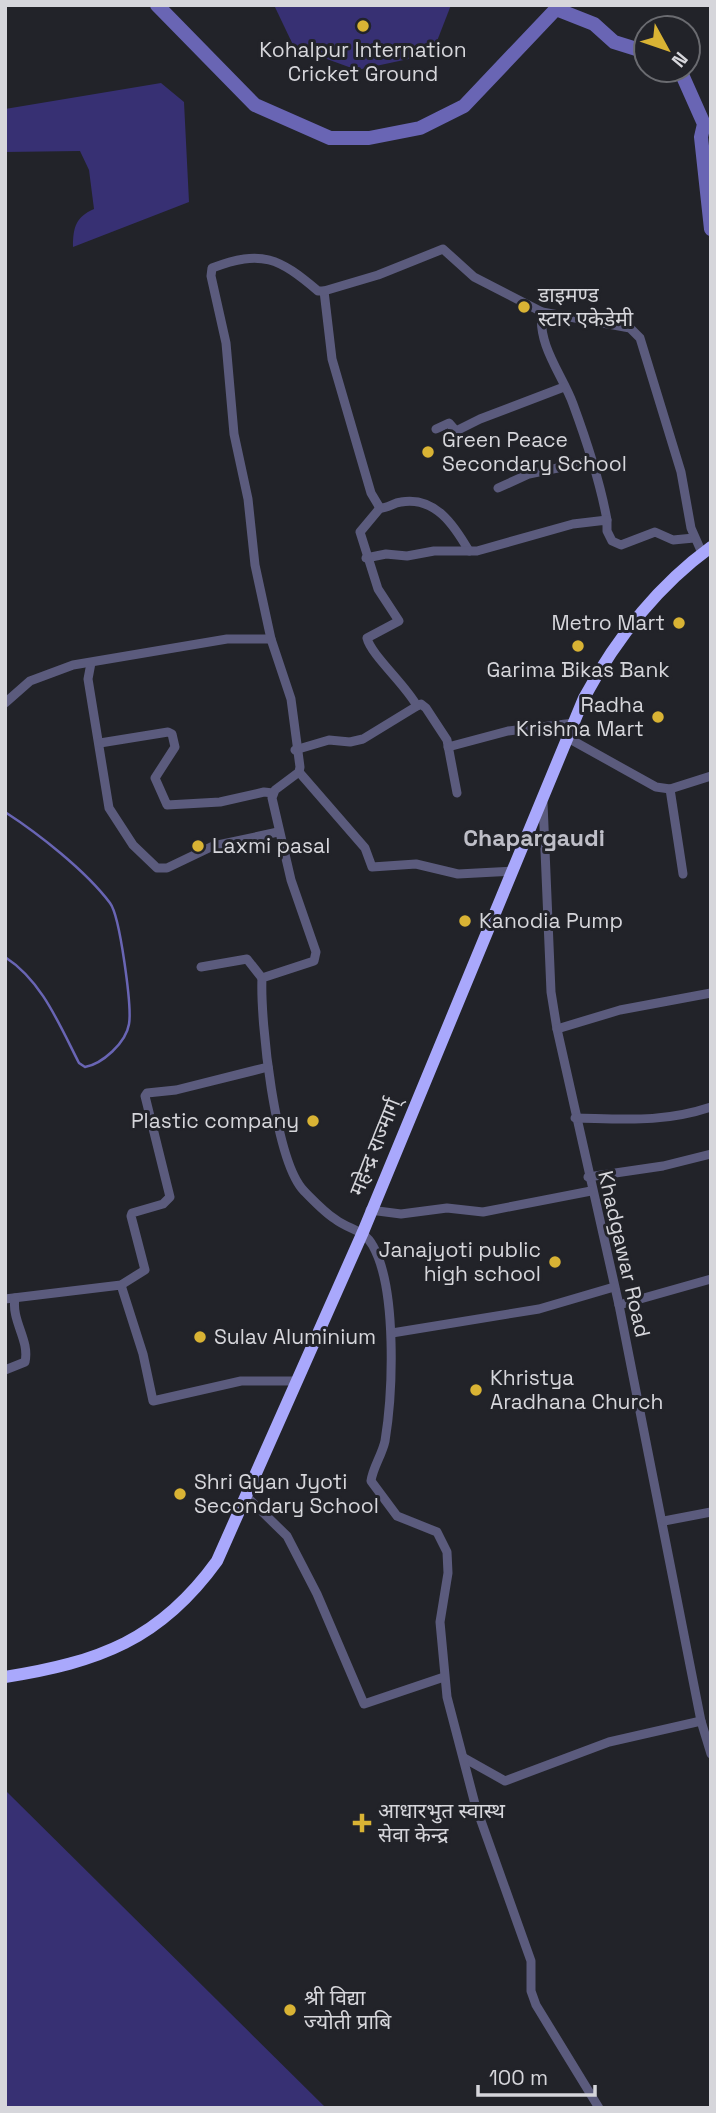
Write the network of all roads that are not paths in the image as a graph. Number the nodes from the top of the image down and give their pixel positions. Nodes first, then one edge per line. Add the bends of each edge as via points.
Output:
1 (324, 291) junction
2 (542, 312) junction
3 (564, 387) junction
4 (436, 429) dead end
5 (591, 461) junction
6 (498, 488) dead end
7 (380, 509) junction
8 (607, 520) junction
9 (695, 538) junction
10 (706, 550) edge
11 (469, 551) junction
12 (366, 558) junction
13 (271, 639) junction
14 (91, 663) junction
15 (5, 703) edge
16 (417, 706) junction
17 (574, 723) junction
18 (568, 738) junction
19 (100, 743) junction
20 (448, 747) junction
21 (295, 750) junction
22 (299, 772) junction
23 (711, 776) edge
24 (670, 789) junction
25 (273, 793) junction
26 (457, 793) dead end
27 (543, 799) junction
28 (278, 832) junction
29 (513, 871) junction
30 (683, 874) dead end
31 (201, 967) dead end
32 (262, 978) junction
33 (711, 993) edge
34 (557, 1029) junction
35 (268, 1067) junction
36 (711, 1107) edge
37 (576, 1118) junction
38 (711, 1154) edge
39 (588, 1177) junction
40 (591, 1191) junction
41 (370, 1210) junction
42 (363, 1232) junction
43 (711, 1279) edge
44 (121, 1285) junction
45 (614, 1287) junction
46 (10, 1298) edge
47 (619, 1305) junction
48 (392, 1333) junction
49 (5, 1370) edge
50 (297, 1381) junction
51 (247, 1497) junction
52 (711, 1512) edge
53 (664, 1521) junction
54 (5, 1677) edge
55 (444, 1677) junction
56 (701, 1721) junction
57 (711, 1754) edge
58 (464, 1758) junction
59 (599, 2108) edge

1 - 2 street via 443,249 474,277
1 - 7 street via 332,359 371,493
1 - 13 street via 317,291 283,263 268,257 212,268 226,343 234,434
2 - 3 street via 541,327
2 - 9 street via 630,328 640,338 678,460
3 - 4 street via 456,431 449,423
3 - 5 street
5 - 6 street via 529,474
5 - 8 street
7 - 11 street via 400,502 434,506
7 - 12 street via 360,532
8 - 9 street via 612,541 621,545 656,532 673,540
8 - 11 street via 573,524
9 - 10 street
10 - 17 highway, महेन्द्र राज्मार्ग् via 636,615 601,666
11 - 12 street
12 - 16 street via 378,589 399,621 367,638 369,646
13 - 14 street via 227,639
13 - 21 street via 291,699
14 - 15 street via 30,681
14 - 19 street via 88,678
16 - 20 street via 426,708
16 - 21 street via 363,739 349,743 329,740
17 - 18 highway, महेन्द्र राज्मार्ग्
17 - 20 street via 508,731
18 - 24 street via 647,784
18 - 27 highway, महेन्द्र राज्मार्ग्
19 - 25 street via 172,734 175,747 155,778 167,805 220,803
19 - 28 street via 109,808 133,845 157,868 167,868 213,846
20 - 26 street
21 - 22 street
22 - 25 street
22 - 29 street via 365,848 372,867 416,864 458,874
23 - 24 street
24 - 30 street
25 - 28 street
27 - 29 highway, महेन्द्र राज्मार्ग्
27 - 34 street, Khadgawar Road via 551,992
28 - 32 street via 317,956 314,961
29 - 41 highway, महेन्द्र राज्मार्ग्
31 - 32 street via 247,959
32 - 35 street
33 - 34 street via 620,1010
34 - 37 street, Khadgawar Road
35 - 42 street via 286,1156 301,1188 336,1221
35 - 44 street via 147,1093 170,1198 132,1213 132,1229 145,1270
36 - 37 street via 664,1119
37 - 39 street, Khadgawar Road
38 - 39 street
39 - 40 street, Khadgawar Road
40 - 41 street via 483,1212
40 - 45 street, Khadgawar Road
41 - 42 highway, महेन्द्र राज्मार्ग्
42 - 48 street via 381,1263
42 - 50 highway, महेन्द्र राज्मार्ग्
43 - 47 street
44 - 46 street
44 - 50 street via 153,1401 241,1381
45 - 47 street, Khadgawar Road
45 - 48 street via 539,1309
46 - 49 street via 27,1352 25,1362
47 - 53 street, Khadgawar Road
48 - 55 street via 384,1444 370,1481 397,1516 436,1532 447,1552 441,1613
50 - 51 highway, महेन्द्र राज्मार्ग्
51 - 54 highway, महेन्द्र राज्मार्ग् via 217,1561 158,1625 97,1656
51 - 55 street via 288,1536 364,1704
52 - 53 street
53 - 56 street, Khadgawar Road
55 - 58 street
56 - 57 street, Khadgawar Road
56 - 58 street via 609,1742 516,1779 498,1779
58 - 59 street via 475,1804 531,1961 531,1991

